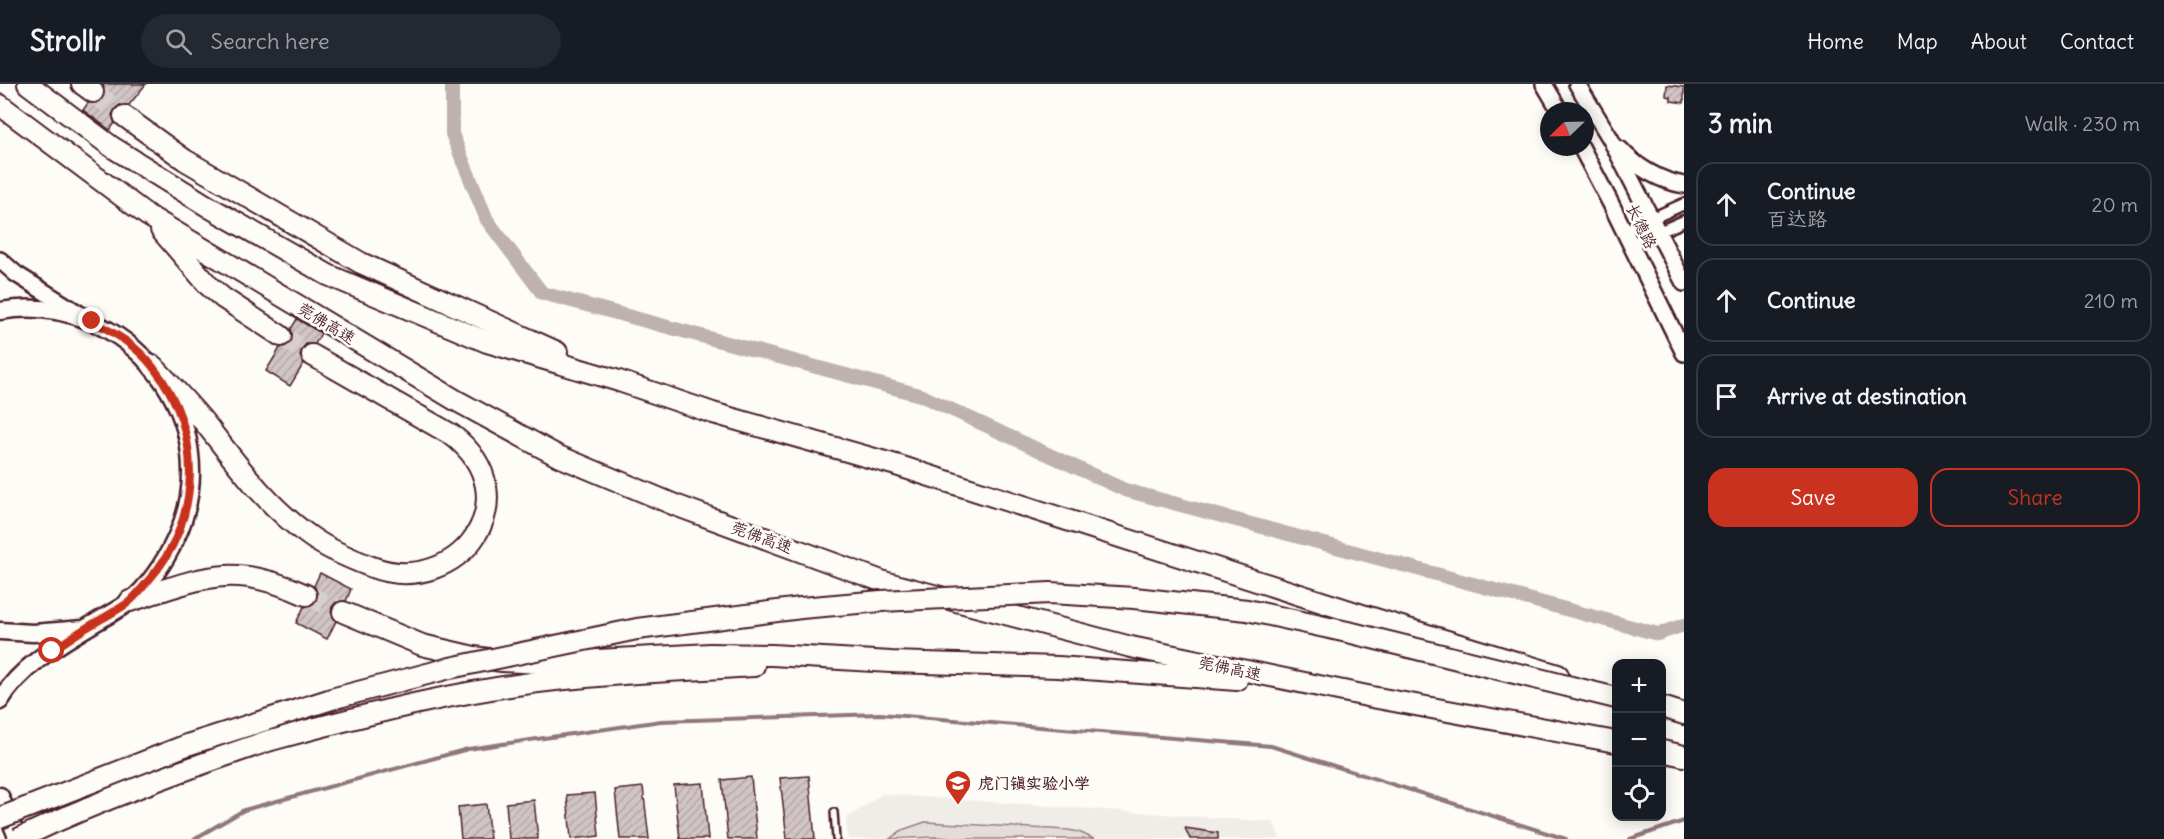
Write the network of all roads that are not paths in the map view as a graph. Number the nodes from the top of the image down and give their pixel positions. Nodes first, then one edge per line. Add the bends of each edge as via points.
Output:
1 (28, 84) edge
2 (1545, 84) edge
3 (1577, 84) edge
4 (1555, 102) edge
5 (0, 105) edge
6 (124, 116) tunnel mouth
7 (1610, 138) junction
8 (1586, 156) edge
9 (1684, 185) edge
10 (1684, 204) edge
11 (147, 215) junction
12 (1684, 221) edge
13 (1655, 225) junction
14 (1628, 237) junction
15 (0, 261) edge
16 (1684, 283) edge
17 (0, 311) edge
18 (92, 321) junction
19 (281, 336) tunnel mouth
20 (1684, 353) edge
21 (312, 355) tunnel mouth
22 (153, 366) junction
23 (619, 381) junction
24 (306, 595) tunnel mouth
25 (130, 601) junction
26 (343, 612) tunnel mouth
27 (84, 629) junction
28 (0, 631) edge
29 (891, 662) junction
30 (1612, 694) edge
31 (1612, 695) edge
32 (1372, 697) junction
33 (0, 701) edge
34 (1666, 709) edge
35 (1684, 714) edge
36 (1612, 741) edge
37 (1666, 752) edge
38 (1684, 756) edge
39 (0, 796) edge
40 (834, 812) dead end
41 (0, 818) edge
42 (18, 839) edge
43 (837, 839) edge

1 - 23 highway via 112,147 328,275 487,342
2 - 4 main road
3 - 7 main road, 长德路
5 - 11 highway, 莞佛高速
6 - 23 highway via 185,160 361,263
7 - 9 main road via 1641,167
7 - 13 main road, 长德路
8 - 14 main road, 长德路
10 - 13 street
11 - 19 highway via 209,286
11 - 32 highway, 莞佛高速 via 555,455 675,505 884,582 1131,647
12 - 13 street
13 - 14 street
13 - 16 main road, 长德路
14 - 20 main road, 长德路
15 - 18 main road
17 - 18 main road via 37,308
18 - 22 main road via 125,341
21 - 22 highway via 468,447 479,464 488,497 480,527 459,555 434,569 389,572 353,560 311,538 271,504
22 - 25 main road via 180,413 188,440 190,491 171,549
23 - 30 highway via 713,413 896,465
24 - 25 highway via 256,577 222,575
25 - 27 main road
26 - 29 highway via 422,645 502,661 542,663 710,654
27 - 28 main road
27 - 33 main road via 31,666
29 - 32 highway via 1154,673
29 - 42 highway, bridge via 574,678 450,696 271,740 189,768
31 - 41 highway, bridge via 1247,610 1050,593 881,601 637,629 450,668 186,744
32 - 36 highway, 莞佛高速
34 - 35 highway
37 - 38 highway
39 - 42 main road
40 - 43 lane

